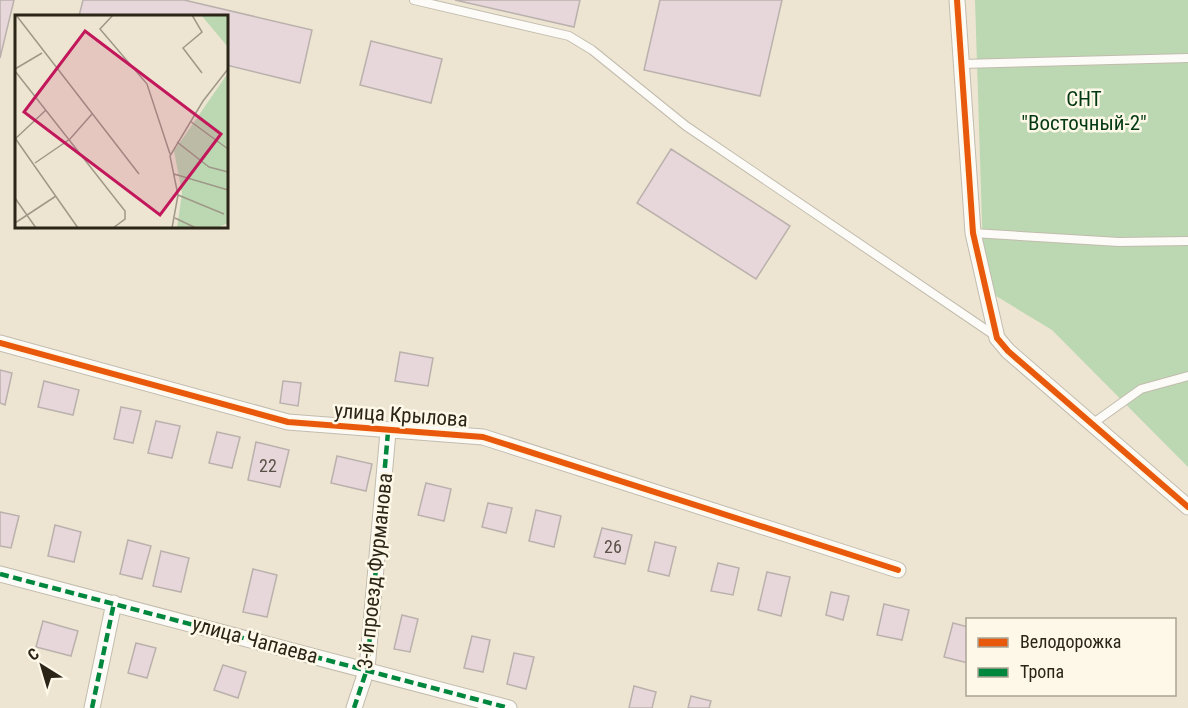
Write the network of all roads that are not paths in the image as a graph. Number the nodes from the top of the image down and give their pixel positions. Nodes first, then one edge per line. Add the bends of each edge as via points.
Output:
1 (414, 0) edge
2 (957, 0) edge
3 (1188, 58) edge
4 (961, 64) junction
5 (973, 233) junction
6 (1188, 241) edge
7 (998, 338) junction
8 (0, 343) edge
9 (1188, 376) edge
10 (1092, 424) junction
11 (388, 432) junction
12 (1188, 507) edge
13 (898, 570) dead end
14 (0, 573) edge
15 (114, 603) junction
16 (367, 669) junction
17 (92, 708) edge
18 (354, 708) edge
19 (509, 708) edge

1 - 7 lane via 569,36 686,126
2 - 4 street
3 - 4 lane
4 - 5 street
5 - 6 lane via 1119,242
5 - 7 street
7 - 10 street
8 - 11 street, улица Крылова via 288,422
9 - 10 lane via 1141,389
10 - 12 street
11 - 13 street, улица Крылова via 483,438
11 - 16 street, 3-й проезд Фурманова
14 - 15 street, улица Чапаева
15 - 16 street, улица Чапаева
15 - 17 street
16 - 18 street, 3-й проезд Фурманова
16 - 19 street, улица Чапаева

